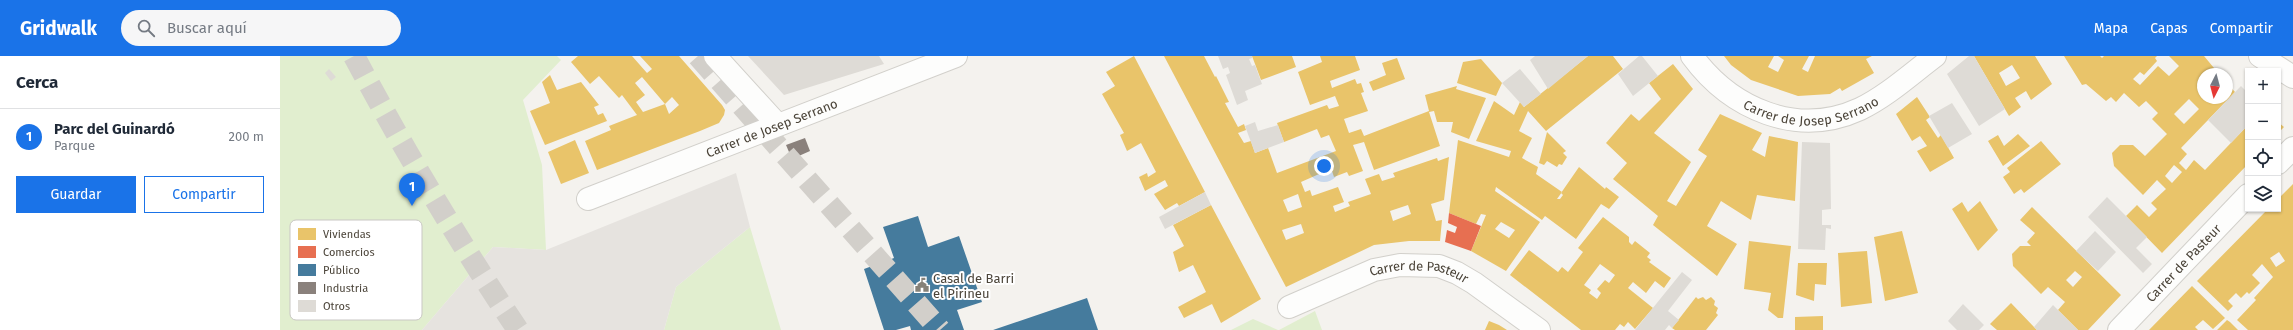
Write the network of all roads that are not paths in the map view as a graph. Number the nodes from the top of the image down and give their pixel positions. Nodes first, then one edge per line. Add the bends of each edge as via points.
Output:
1 (715, 56) edge
2 (956, 56) edge
3 (1692, 56) edge
4 (1935, 56) edge
5 (2260, 56) edge
6 (921, 62) edge
7 (2293, 77) edge
8 (776, 124) junction
9 (2293, 148) edge
10 (2281, 160) edge
11 (2245, 198) edge
12 (588, 199) dead end
13 (1289, 307) dead end
14 (1540, 330) edge
15 (2119, 330) edge

1 - 8 street
2 - 6 street, Carrer de Josep Serrano
3 - 4 street, Carrer de Josep Serrano via 1723,90 1742,103 1768,113 1816,121 1839,117 1862,108
5 - 7 street
6 - 8 street, Carrer de Josep Serrano
8 - 12 street, Carrer de Josep Serrano
9 - 10 street
11 - 15 street, Carrer de Pasteur
13 - 14 street, Carrer de Pasteur via 1374,270 1400,265 1439,266 1458,273 1474,283

